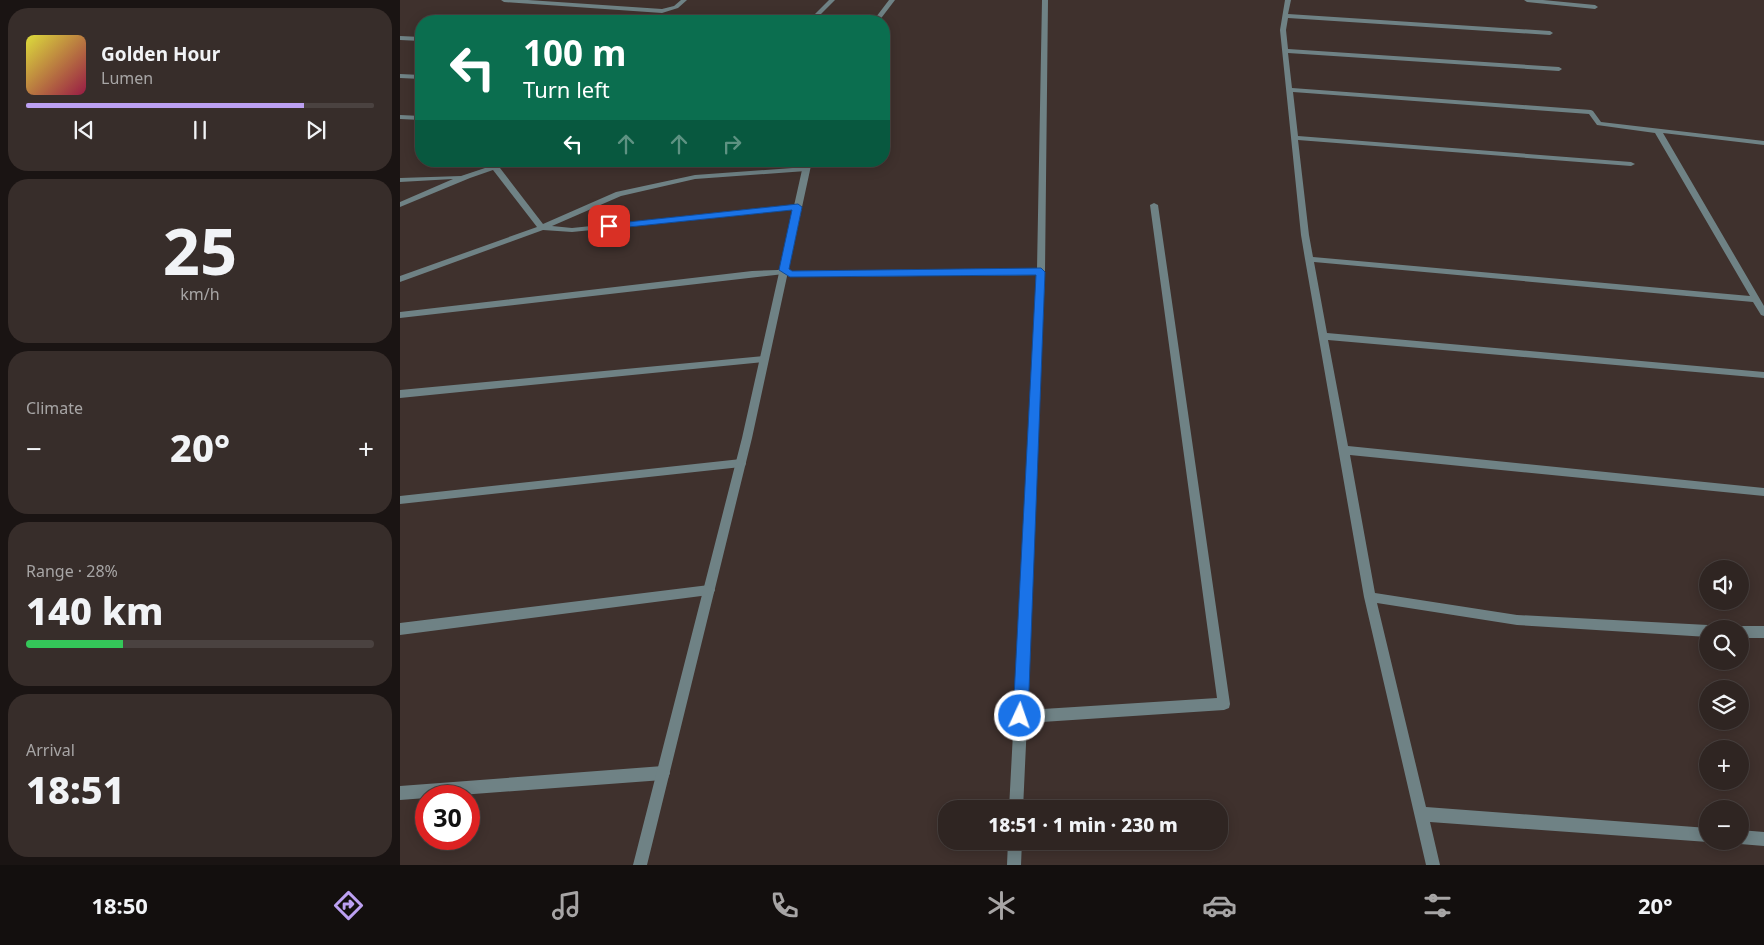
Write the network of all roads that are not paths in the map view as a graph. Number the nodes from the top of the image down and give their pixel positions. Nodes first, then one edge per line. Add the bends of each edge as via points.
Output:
1 (504, 0) edge
2 (684, 0) edge
3 (832, 0) edge
4 (892, 0) edge
5 (1045, 0) edge
6 (1288, 0) edge
7 (1527, 0) edge
8 (543, 1) edge
9 (1595, 7) dead end
10 (817, 15) edge
11 (881, 15) edge
12 (1286, 16) junction
13 (1550, 33) dead end
14 (400, 38) edge
15 (415, 39) edge
16 (1286, 51) junction
17 (1559, 69) dead end
18 (400, 76) edge
19 (415, 77) edge
20 (1290, 90) junction
21 (400, 117) edge
22 (415, 118) edge
23 (1658, 131) junction
24 (1295, 138) junction
25 (1764, 143) edge
26 (1631, 164) dead end
27 (495, 167) joint
28 (790, 167) edge
29 (807, 167) edge
30 (467, 176) junction
31 (400, 180) edge
32 (400, 205) edge
33 (1154, 205) dead end
34 (798, 207) junction
35 (542, 228) junction
36 (1310, 259) junction
37 (784, 270) junction
38 (1041, 272) junction
39 (400, 278) edge
40 (1756, 299) junction
41 (1764, 313) edge
42 (400, 315) edge
43 (1323, 336) junction
44 (764, 359) junction
45 (1764, 376) edge
46 (400, 394) edge
47 (1344, 450) junction
48 (741, 463) junction
49 (1764, 492) edge
50 (400, 500) edge
51 (709, 590) junction
52 (1370, 597) junction
53 (400, 629) edge
54 (1699, 630) edge
55 (1749, 632) edge
56 (1764, 632) edge
57 (1020, 716) junction
58 (663, 773) junction
59 (400, 792) edge
60 (1016, 800) edge
61 (1421, 814) junction
62 (1699, 834) edge
63 (1749, 838) edge
64 (1764, 839) edge
65 (1015, 850) edge
66 (640, 865) edge
67 (1014, 865) edge
68 (1433, 865) edge

1 - 8 street
2 - 8 street via 661,13
3 - 10 street
4 - 11 street
5 - 38 street
6 - 12 street
7 - 9 street
12 - 13 street
12 - 16 street via 1283,30
14 - 15 street
16 - 17 street
16 - 20 street
18 - 19 street
20 - 23 street via 1591,112 1599,124
20 - 24 street
21 - 22 street
23 - 25 street
23 - 40 street
24 - 26 street
24 - 36 street
27 - 30 street
27 - 35 street
28 - 35 street via 695,178 619,194
29 - 34 street
30 - 31 street
30 - 32 street
33 - 57 street via 1224,704
34 - 35 street via 572,230
34 - 37 street
35 - 39 street
36 - 40 street
36 - 43 street
37 - 38 street via 790,274
37 - 42 street via 780,273
37 - 44 street
38 - 57 street
40 - 41 street
43 - 45 street
43 - 47 street
44 - 46 street
44 - 48 street
47 - 49 street
47 - 52 street
48 - 50 street
48 - 51 street
51 - 53 street
51 - 58 street
52 - 54 street via 1517,620
52 - 61 street
55 - 56 street
57 - 60 street
58 - 59 street
58 - 66 street
61 - 62 street
61 - 68 street
63 - 64 street
65 - 67 street

